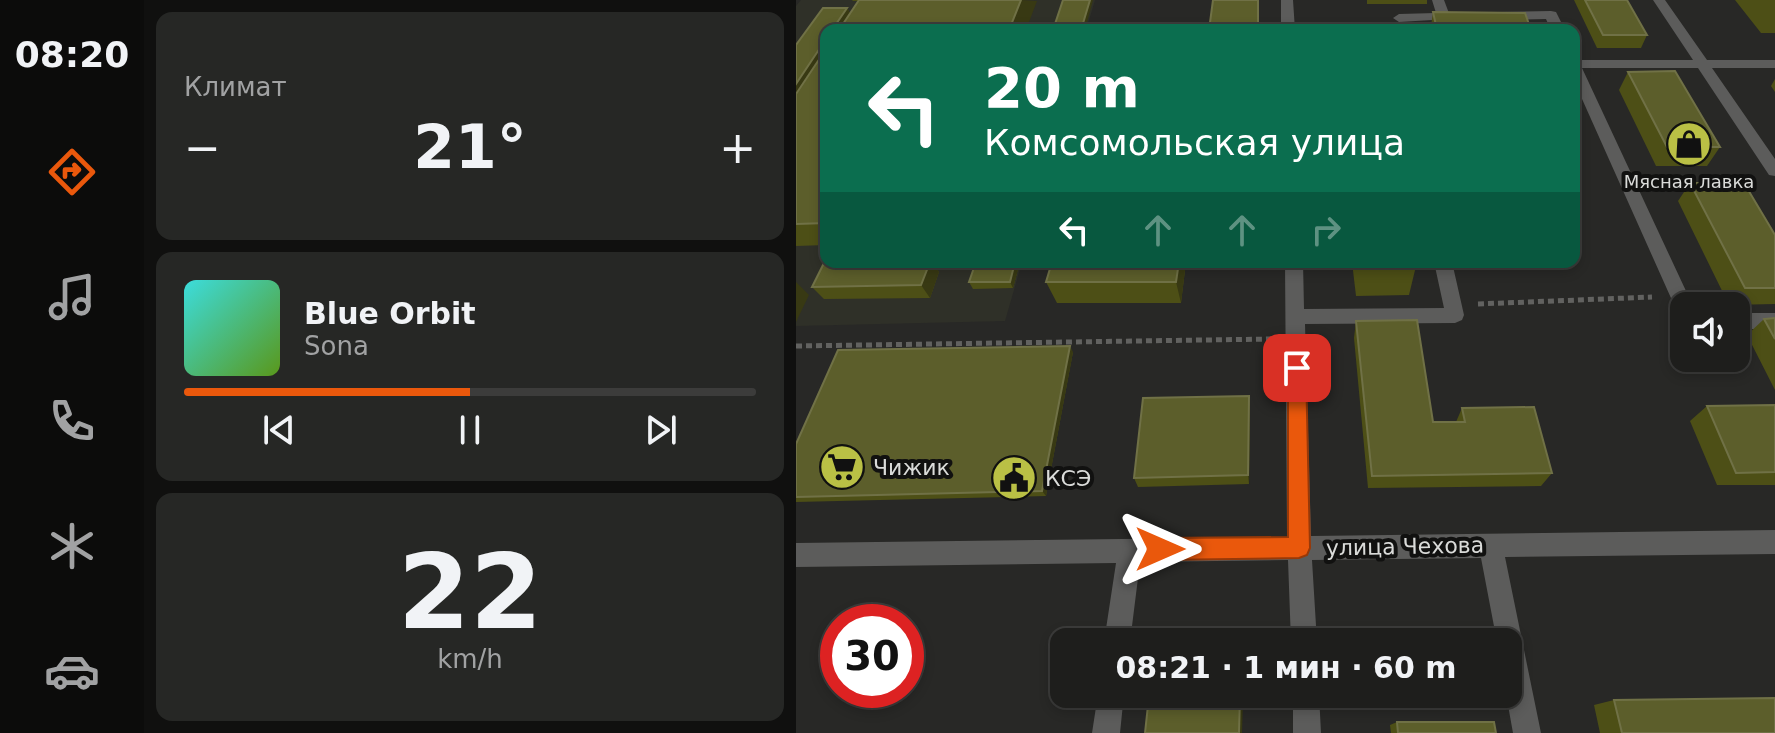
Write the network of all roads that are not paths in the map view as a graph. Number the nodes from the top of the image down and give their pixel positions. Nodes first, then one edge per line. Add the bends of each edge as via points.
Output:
1 (1287, 0) edge
2 (1438, 0) edge
3 (1659, 0) edge
4 (1444, 16) junction
5 (1459, 16) edge
6 (1490, 16) edge
7 (1399, 18) dead end
8 (1288, 24) edge
9 (1555, 24) edge
10 (1703, 64) junction
11 (1775, 64) edge
12 (1580, 65) edge
13 (1580, 78) edge
14 (1775, 171) edge
15 (1294, 268) edge
16 (1444, 268) edge
17 (1677, 292) edge
18 (1750, 321) edge
19 (1775, 321) edge
20 (1296, 328) junction
21 (1775, 542) edge
22 (1491, 545) junction
23 (1299, 548) junction
24 (1130, 549) junction
25 (796, 555) edge
26 (1119, 628) edge
27 (1303, 628) edge
28 (1109, 708) edge
29 (1306, 708) edge
30 (1106, 733) edge
31 (1307, 733) edge
32 (1527, 733) edge

1 - 8 street
2 - 4 street
3 - 10 street
4 - 5 street
4 - 7 street
6 - 9 street via 1551,15
10 - 11 street
10 - 12 street
10 - 14 street
13 - 17 street
15 - 20 street
16 - 20 street via 1455,315
18 - 19 street
20 - 23 street
21 - 22 street, улица Чехова
22 - 23 street, улица Чехова
22 - 32 street
23 - 24 street, улица Чехова
23 - 27 street
24 - 25 street, улица Чехова
24 - 26 street
28 - 30 street
29 - 31 street

